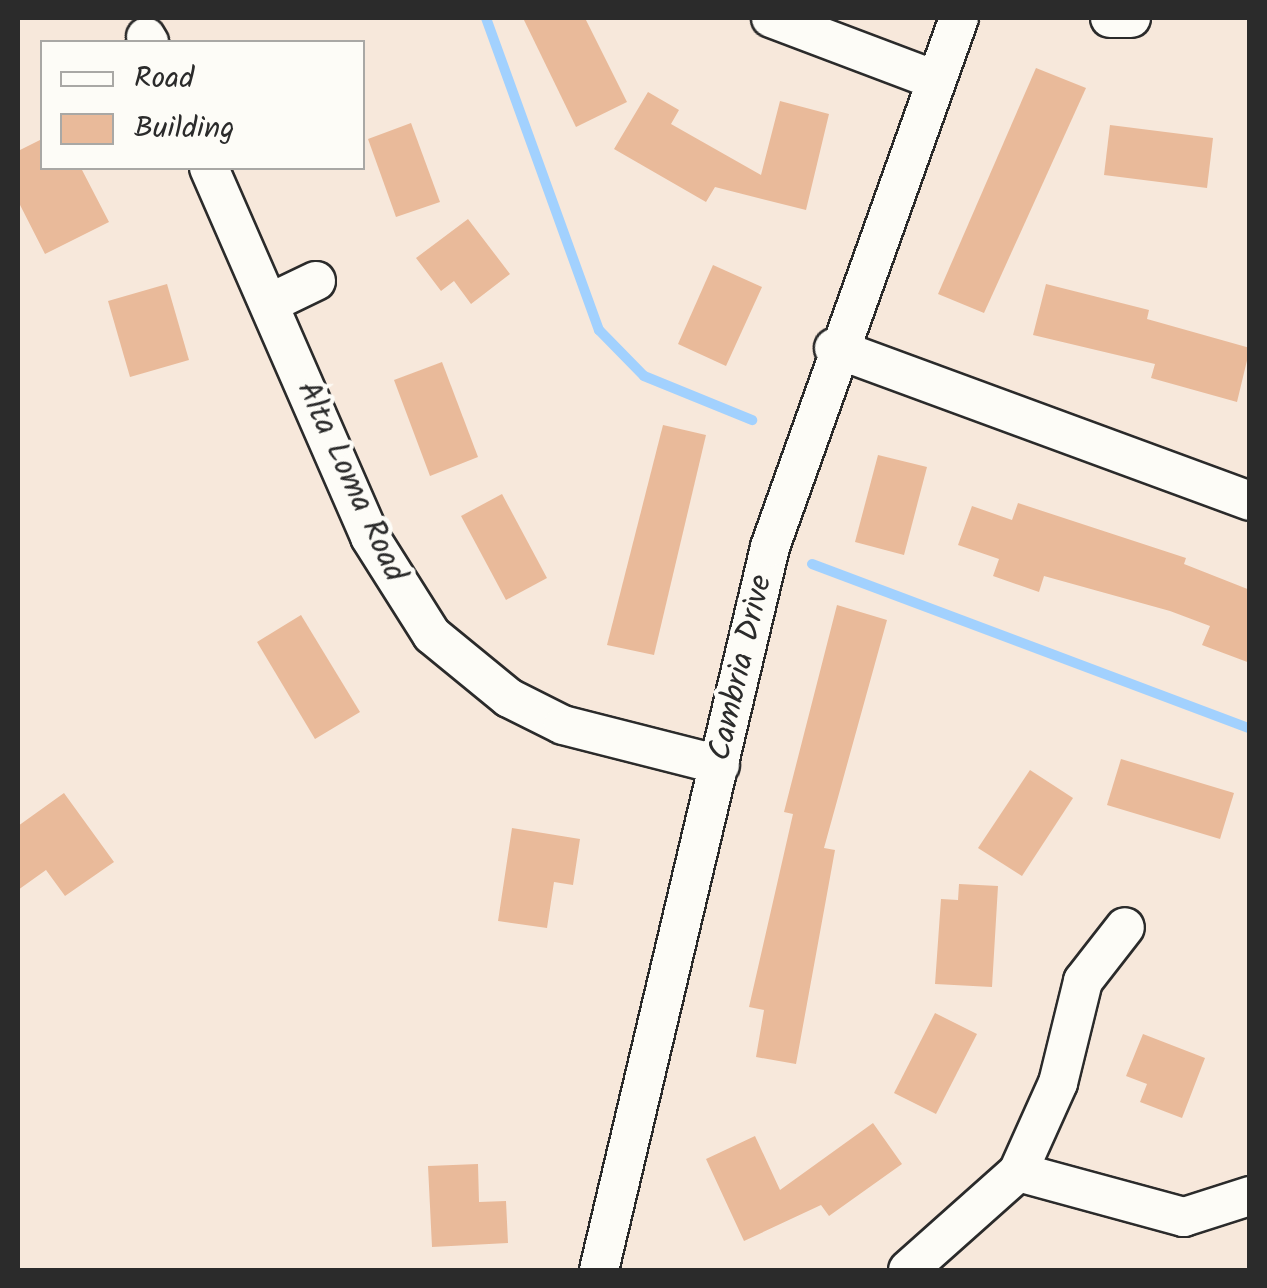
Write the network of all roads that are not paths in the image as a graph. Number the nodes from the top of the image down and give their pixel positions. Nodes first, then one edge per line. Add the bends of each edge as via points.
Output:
1 (771, 18) edge
2 (959, 18) edge
3 (1110, 18) edge
4 (1132, 18) edge
5 (935, 80) junction
6 (210, 170) edge
7 (316, 280) dead end
8 (270, 304) junction
9 (834, 348) junction
10 (1250, 500) edge
11 (720, 765) junction
12 (1125, 926) dead end
13 (1018, 1172) junction
14 (1250, 1196) edge
15 (599, 1270) edge
16 (908, 1270) edge

1 - 5 street
2 - 5 street, Cambria Drive
3 - 4 street
5 - 9 street, Cambria Drive
6 - 8 street, Alta Loma Road
7 - 8 street
8 - 11 street, Alta Loma Road via 370,537 432,635 508,698 562,725
9 - 10 street
9 - 11 street, Cambria Drive via 770,547
11 - 15 street, Cambria Drive
12 - 13 street via 1083,982 1058,1083
13 - 14 street via 1184,1217
13 - 16 street

